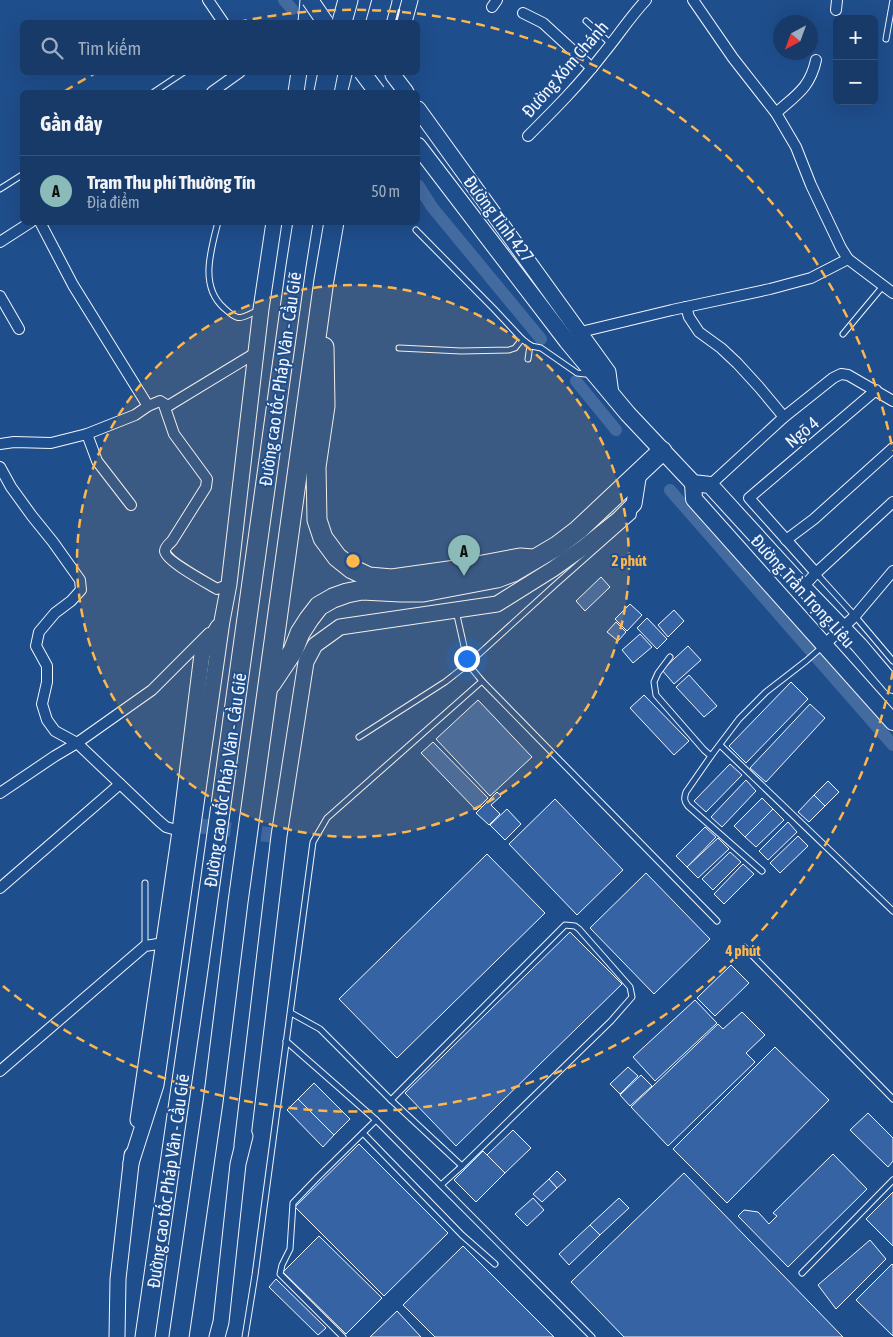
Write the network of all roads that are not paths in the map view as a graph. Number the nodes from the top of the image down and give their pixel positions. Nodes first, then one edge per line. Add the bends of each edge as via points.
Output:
1 (208, 0) edge
2 (348, 0) edge
3 (382, 0) edge
4 (410, 0) edge
5 (646, 0) edge
6 (692, 0) edge
7 (893, 0) edge
8 (309, 2) edge
9 (523, 13) dead end
10 (223, 20) edge
11 (306, 20) edge
12 (324, 20) edge
13 (343, 20) edge
14 (377, 20) edge
15 (405, 20) edge
16 (586, 21) dead end
17 (886, 39) dead end
18 (611, 44) junction
19 (816, 60) dead end
20 (592, 68) junction
21 (180, 75) edge
22 (236, 75) edge
23 (299, 75) edge
24 (327, 75) edge
25 (361, 75) edge
26 (364, 75) edge
27 (393, 75) edge
28 (157, 90) edge
29 (215, 90) edge
30 (296, 90) edge
31 (324, 90) edge
32 (358, 90) edge
33 (376, 90) edge
34 (404, 90) edge
35 (420, 112) edge
36 (776, 113) junction
37 (528, 136) dead end
38 (420, 149) edge
39 (20, 176) edge
40 (0, 189) edge
41 (26, 225) edge
42 (42, 225) edge
43 (217, 225) edge
44 (274, 225) edge
45 (302, 225) edge
46 (333, 225) edge
47 (416, 230) dead end
48 (0, 242) edge
49 (848, 259) junction
50 (324, 280) junction
51 (883, 286) junction
52 (893, 293) edge
53 (0, 296) edge
54 (686, 307) junction
55 (261, 309) junction
56 (548, 317) joint
57 (19, 329) dead end
58 (843, 334) dead end
59 (582, 336) junction
60 (522, 339) junction
61 (530, 345) junction
62 (399, 348) dead end
63 (257, 352) junction
64 (528, 359) dead end
65 (592, 372) junction
66 (876, 390) junction
67 (611, 394) junction
68 (893, 401) edge
69 (164, 405) junction
70 (148, 406) junction
71 (784, 417) junction
72 (87, 434) junction
73 (0, 444) edge
74 (893, 448) edge
75 (662, 451) junction
76 (0, 467) edge
77 (639, 472) junction
78 (693, 483) junction
79 (710, 485) junction
80 (893, 502) edge
81 (634, 504) junction
82 (131, 505) dead end
83 (786, 540) junction
84 (534, 559) junction
85 (893, 571) edge
86 (816, 573) junction
87 (229, 584) junction
88 (803, 587) junction
89 (456, 610) junction
90 (855, 616) junction
91 (222, 621) junction
92 (843, 628) junction
93 (824, 646) junction
94 (670, 658) dead end
95 (893, 661) edge
96 (468, 664) junction
97 (482, 681) junction
98 (893, 684) edge
99 (268, 690) junction
100 (893, 722) edge
101 (359, 737) dead end
102 (77, 744) junction
103 (720, 745) junction
104 (711, 756) junction
105 (120, 784) junction
106 (0, 793) edge
107 (180, 832) junction
108 (762, 871) dead end
109 (145, 883) dead end
110 (0, 888) edge
111 (893, 911) edge
112 (717, 921) dead end
113 (164, 943) junction
114 (145, 946) junction
115 (744, 947) dead end
116 (291, 1013) junction
117 (286, 1041) junction
118 (0, 1071) edge
119 (893, 1099) edge
120 (391, 1100) junction
121 (376, 1120) junction
122 (363, 1133) junction
123 (131, 1163) junction
124 (462, 1166) junction
125 (893, 1180) edge
126 (441, 1185) junction
127 (494, 1264) dead end
128 (802, 1273) dead end
129 (117, 1337) edge
130 (145, 1337) edge
131 (179, 1337) edge
132 (217, 1337) edge
133 (245, 1337) edge
134 (343, 1337) edge
135 (592, 1337) edge

1 - 10 street
2 - 13 highway
3 - 14 highway
4 - 15 street
5 - 18 street, Đường Xóm Chánh
6 - 36 street
7 - 17 lane
8 - 11 street
8 - 12 main road, bridge
9 - 20 street via 542,23
16 - 18 lane
18 - 20 street, Đường Xóm Chánh
19 - 36 street via 808,83
20 - 37 street, Đường Xóm Chánh
21 - 28 lane
22 - 29 street
23 - 30 street
24 - 31 highway
25 - 32 highway
26 - 33 main road, bridge
27 - 34 street
35 - 59 street
36 - 49 street via 796,147
38 - 56 main road, Đường Tỉnh 427
39 - 40 lane
41 - 48 street
42 - 70 street
43 - 55 lane via 208,270 211,289 219,304 235,318
44 - 55 street
45 - 130 highway, Đường cao tốc Pháp Vân - Cầu Giẽ
46 - 50 highway, Đường cao tốc Pháp Vân - Cầu Giẽ
47 - 60 lane
49 - 51 street
49 - 54 street via 811,278
50 - 84 highway via 325,406 316,467 317,520 323,538 337,557 369,577 392,579 520,558
50 - 99 highway, Đường cao tốc Pháp Vân - Cầu Giẽ
51 - 52 street
51 - 58 lane
53 - 57 street
54 - 59 street via 585,331
54 - 71 street via 699,332 737,363
55 - 63 street
56 - 65 main road, Đường Trần Trọng Liêu
59 - 67 street via 608,372
60 - 61 lane
60 - 62 lane via 509,350
61 - 64 lane
61 - 65 lane via 541,348 577,374
63 - 69 street via 168,406
63 - 87 street
65 - 67 main road, Đường Trần Trọng Liêu
66 - 68 street
66 - 71 street via 842,374
66 - 83 street, Ngõ 4 via 749,498
67 - 75 main road, Đường Trần Trọng Liêu
69 - 70 street via 160,401
69 - 87 street via 174,434 207,478 206,488 165,552 195,577 217,589
70 - 72 street via 135,415
71 - 79 street
72 - 73 street via 51,444
72 - 82 street via 98,461
74 - 83 street via 814,520
75 - 77 highway
75 - 78 main road, Đường Trần Trọng Liêu
76 - 102 street via 11,487 80,580 81,590 39,632 36,646 47,666 42,704 47,720 55,731
77 - 81 street
77 - 84 highway via 578,530
78 - 79 main road
78 - 93 main road, Đường Trần Trọng Liêu via 694,499
79 - 88 main road, Đường Trần Trọng Liêu
80 - 86 street
81 - 89 street via 584,547 497,604
81 - 96 lane via 633,516
83 - 86 street
84 - 99 highway via 497,578 423,592 362,590 333,598 319,606 308,619 293,651
85 - 90 street
86 - 88 street
86 - 90 lane
87 - 91 street
88 - 92 main road, Đường Trần Trọng Liêu
89 - 96 lane
89 - 132 street via 340,627 319,650 271,967 259,1086 238,1164
90 - 92 street
90 - 95 lane
91 - 102 street via 152,690
91 - 107 street via 202,654
91 - 123 street via 156,1085
92 - 93 street
92 - 98 main road, Đường Trần Trọng Liêu
93 - 100 main road, Đường Trần Trọng Liêu
93 - 103 lane via 766,692 739,719
94 - 104 lane via 654,682 656,695
96 - 97 lane
96 - 101 lane
97 - 112 lane
97 - 116 lane via 327,818 313,842
99 - 131 highway, Đường cao tốc Pháp Vân - Cầu Giẽ
102 - 105 street
102 - 106 street
103 - 104 lane
103 - 111 lane
104 - 108 lane via 686,792 685,802
105 - 107 street via 159,822
105 - 110 street
107 - 113 street
109 - 114 lane
113 - 114 street
113 - 123 street
114 - 118 street
115 - 119 lane
116 - 117 lane
116 - 120 lane via 320,1028
117 - 121 lane
117 - 133 lane
120 - 124 lane
120 - 124 lane via 565,925 579,929 630,987 632,997
121 - 122 lane
121 - 126 lane
122 - 127 lane
122 - 134 lane via 294,1203 290,1250 280,1274
123 - 129 street via 118,1279
124 - 126 lane
125 - 128 lane
126 - 135 lane

